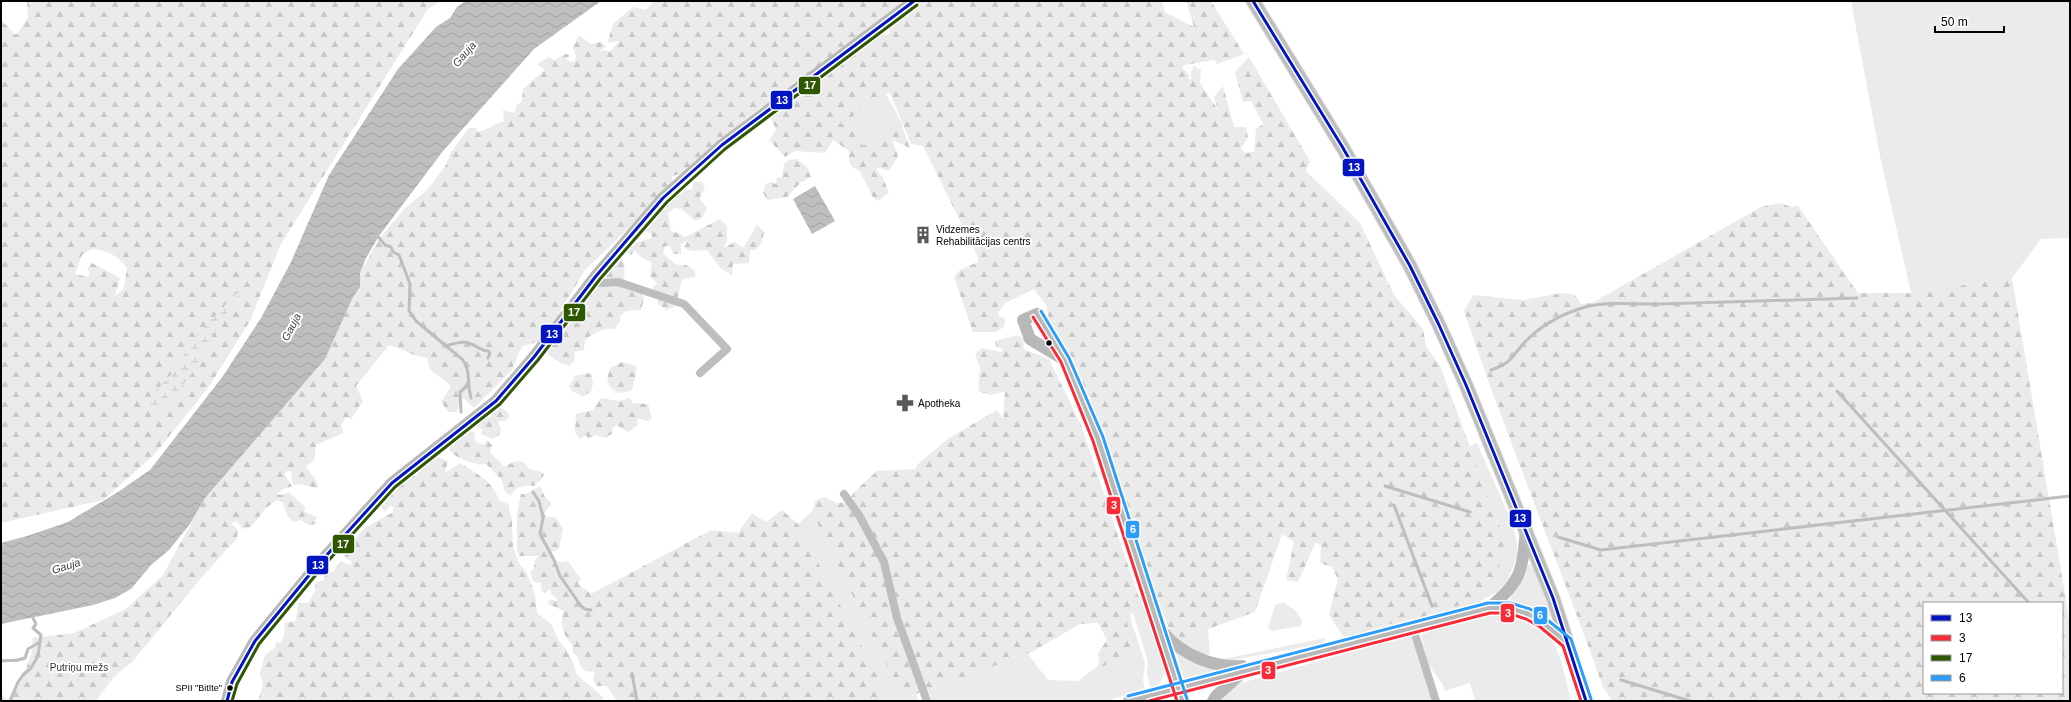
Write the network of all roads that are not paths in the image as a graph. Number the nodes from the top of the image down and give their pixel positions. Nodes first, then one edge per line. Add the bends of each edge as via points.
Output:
1 (914, 1) edge
2 (1253, 1) edge
3 (603, 283) dead end
4 (1066, 360) junction
5 (700, 373) dead end
6 (844, 494) dead end
7 (1526, 530) junction
8 (1489, 608) junction
9 (1160, 628) junction
10 (1413, 628) junction
11 (1567, 643) junction
12 (1276, 663) junction
13 (1246, 670) junction
14 (1178, 688) junction
15 (227, 701) edge
16 (927, 701) edge
17 (1129, 701) edge
18 (1182, 701) edge
19 (1213, 701) edge
20 (1436, 701) edge
21 (1586, 701) edge

1 - 15 street via 734,136 663,198 596,276 496,401 392,483 315,568 255,641 232,682
2 - 7 main road via 1343,148 1410,266 1466,385
3 - 5 street via 618,282 684,304 726,349
4 - 4 street via 1037,314 1023,320 1030,339
4 - 9 street via 1098,438
6 - 16 street via 859,515 884,562 897,618
7 - 8 street via 1523,556 1515,583
7 - 11 main road via 1553,598
8 - 10 street
8 - 11 street via 1509,608 1528,614
9 - 12 street via 1171,642 1185,652 1217,665 1235,667
9 - 14 street
10 - 12 street
10 - 20 street
11 - 21 main road
12 - 13 street
13 - 14 street
13 - 19 street
14 - 17 street
14 - 18 street

